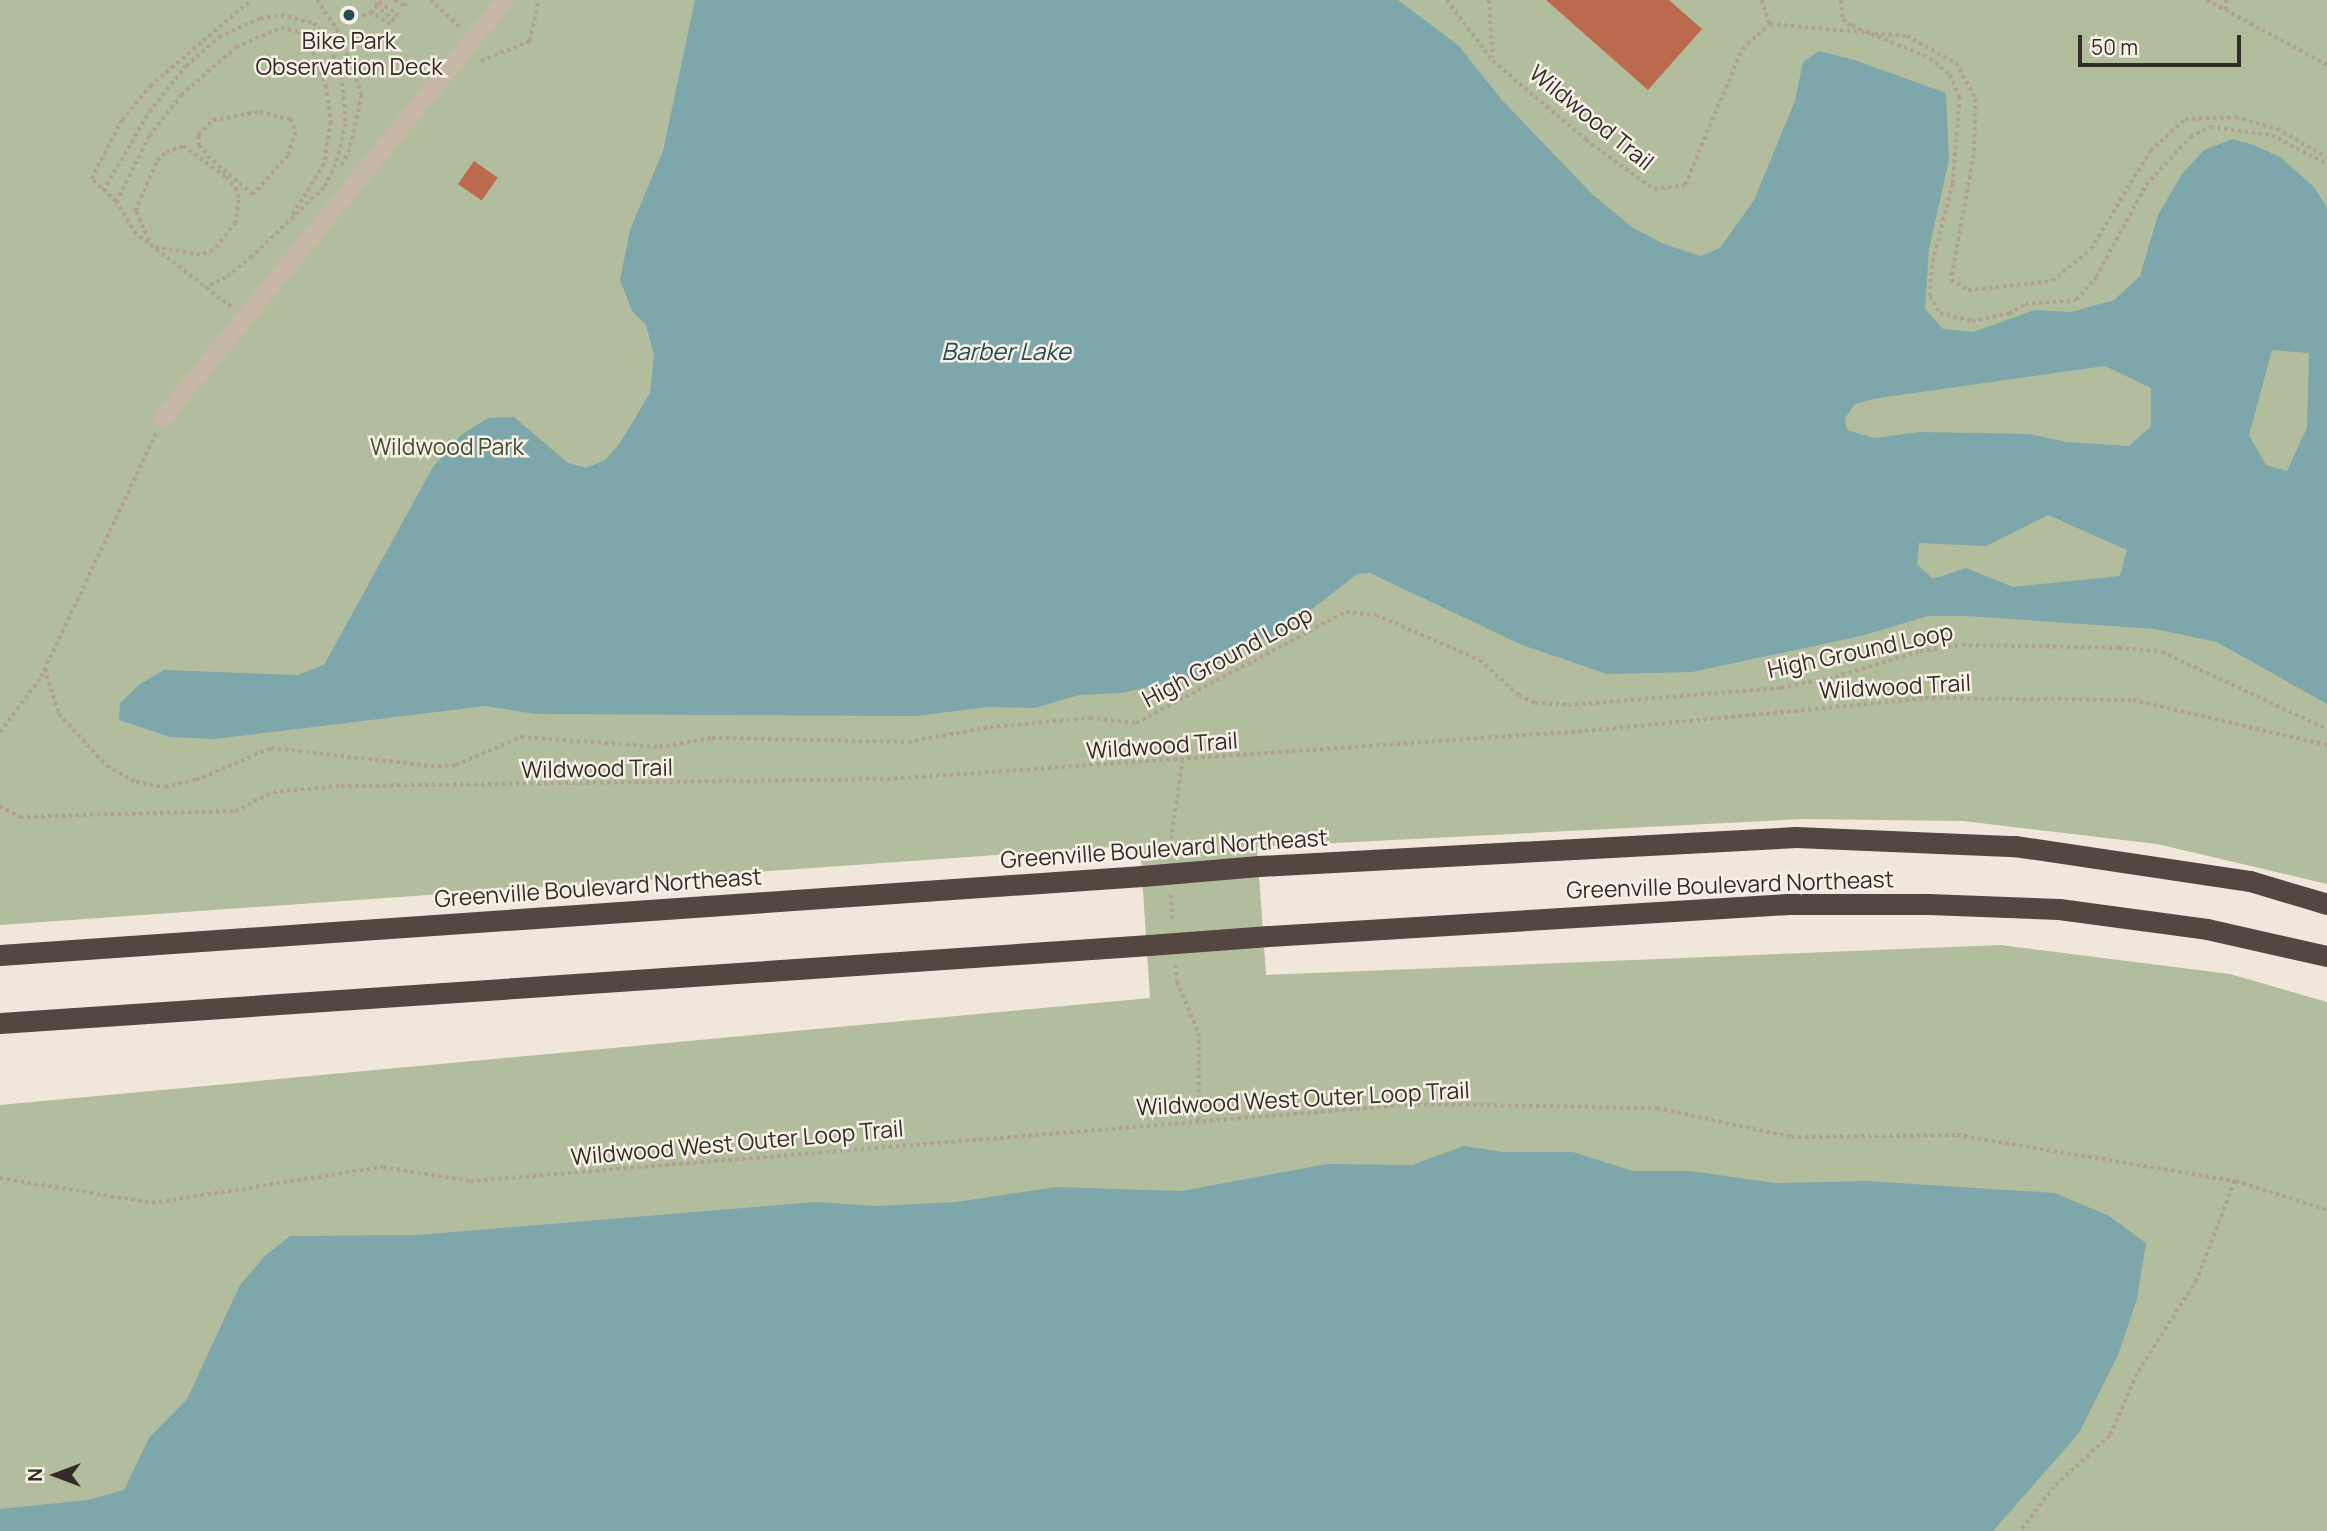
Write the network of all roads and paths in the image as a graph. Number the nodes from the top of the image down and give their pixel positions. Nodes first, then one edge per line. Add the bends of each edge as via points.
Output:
1 (251, 0) edge
2 (317, 0) edge
3 (395, 0) edge
4 (408, 0) edge
5 (431, 0) edge
6 (505, 0) edge
7 (1447, 0) edge
8 (1489, 0) edge
9 (1762, 0) edge
10 (1841, 0) edge
11 (2207, 0) edge
12 (2226, 0) edge
13 (379, 1) edge
14 (375, 6) junction
15 (2225, 10) junction
16 (371, 13) junction
17 (353, 17) dead end
18 (394, 19) junction
19 (1770, 24) junction
20 (1864, 33) junction
21 (470, 44) junction
22 (1493, 61) junction
23 (2327, 65) edge
24 (2327, 157) edge
25 (2327, 164) edge
26 (226, 177) junction
27 (103, 191) junction
28 (116, 202) junction
29 (286, 224) junction
30 (152, 247) junction
31 (205, 288) junction
32 (231, 307) dead end
33 (163, 418) dead end
34 (44, 669) dead end
35 (2327, 729) edge
36 (2327, 745) edge
37 (0, 806) edge
38 (2327, 904) edge
39 (0, 955) edge
40 (2327, 956) edge
41 (0, 1023) edge
42 (0, 1178) edge
43 (2235, 1181) junction
44 (2327, 1210) edge
45 (2021, 1531) edge

1 - 27 path via 150,86 122,120 91,179
2 - 29 path via 340,33 362,95 350,150 334,179 318,200
3 - 4 path via 404,6
5 - 21 path via 464,31
6 - 21 lane
7 - 22 path, Wildwood Trail
8 - 22 path
9 - 19 path
10 - 20 path via 1843,19
11 - 15 path
12 - 15 path
13 - 14 path
13 - 18 path via 398,14
14 - 16 path
14 - 18 path
15 - 23 path
16 - 17 path
16 - 18 path via 390,25
19 - 20 path
19 - 22 path, Wildwood Trail via 1742,49 1685,185 1654,189 1586,140
20 - 24 path via 1907,36 1956,63 1976,99 1974,155 1951,280 1968,290 2052,281 2091,248 2150,150 2185,119 2236,117 2277,129
20 - 25 path via 1930,58 1950,75 1961,97 1953,184 1931,265 1930,296 1940,313 1953,317 1972,321 2009,314 2025,304 2076,300 2086,293 2146,185 2190,137 2210,127 2231,126 2272,135
21 - 33 lane
26 - 26 path via 253,195 295,143 291,119 260,112 213,120 202,127 199,146
26 - 30 path via 239,200 236,223 213,251 200,255
26 - 30 path via 195,150 183,146 166,152 135,211
27 - 28 path
27 - 29 path via 149,112 186,66 219,37 260,18 281,15 314,23 325,36 342,76 346,124 336,165 324,188
28 - 29 path via 149,136 181,95 236,47 281,28 300,32 313,52 327,86 331,122 324,163
28 - 30 path via 136,234
29 - 31 path via 226,278
30 - 31 path
31 - 32 path
34 - 35 path, High Ground Loop via 59,714 107,766 136,782 165,787 196,780 271,748 431,766 456,765 521,737 659,747 712,738 908,742 990,727 1090,718 1136,723 1346,612 1376,615 1480,660 1535,703 1568,705 1781,688 1920,651 1962,645 2119,648 2162,652
36 - 37 path, Wildwood Trail via 2262,726 2133,701 1925,698 1585,732 887,779 341,786 273,792 235,811 20,817
38 - 39 highway, Greenville Boulevard Northeast, bridge via 2250,881 2015,846 1796,836 1259,866
40 - 41 highway, Greenville Boulevard Northeast, bridge via 2207,929 2059,909 1788,904
42 - 43 path, Wildwood West Outer Loop Trail via 152,1203 383,1167 470,1181 1418,1104 1657,1108 1791,1137 1957,1135
43 - 44 path, Wildwood West Outer Loop Trail
43 - 45 path via 2197,1280 2137,1374 2110,1436 2054,1487

